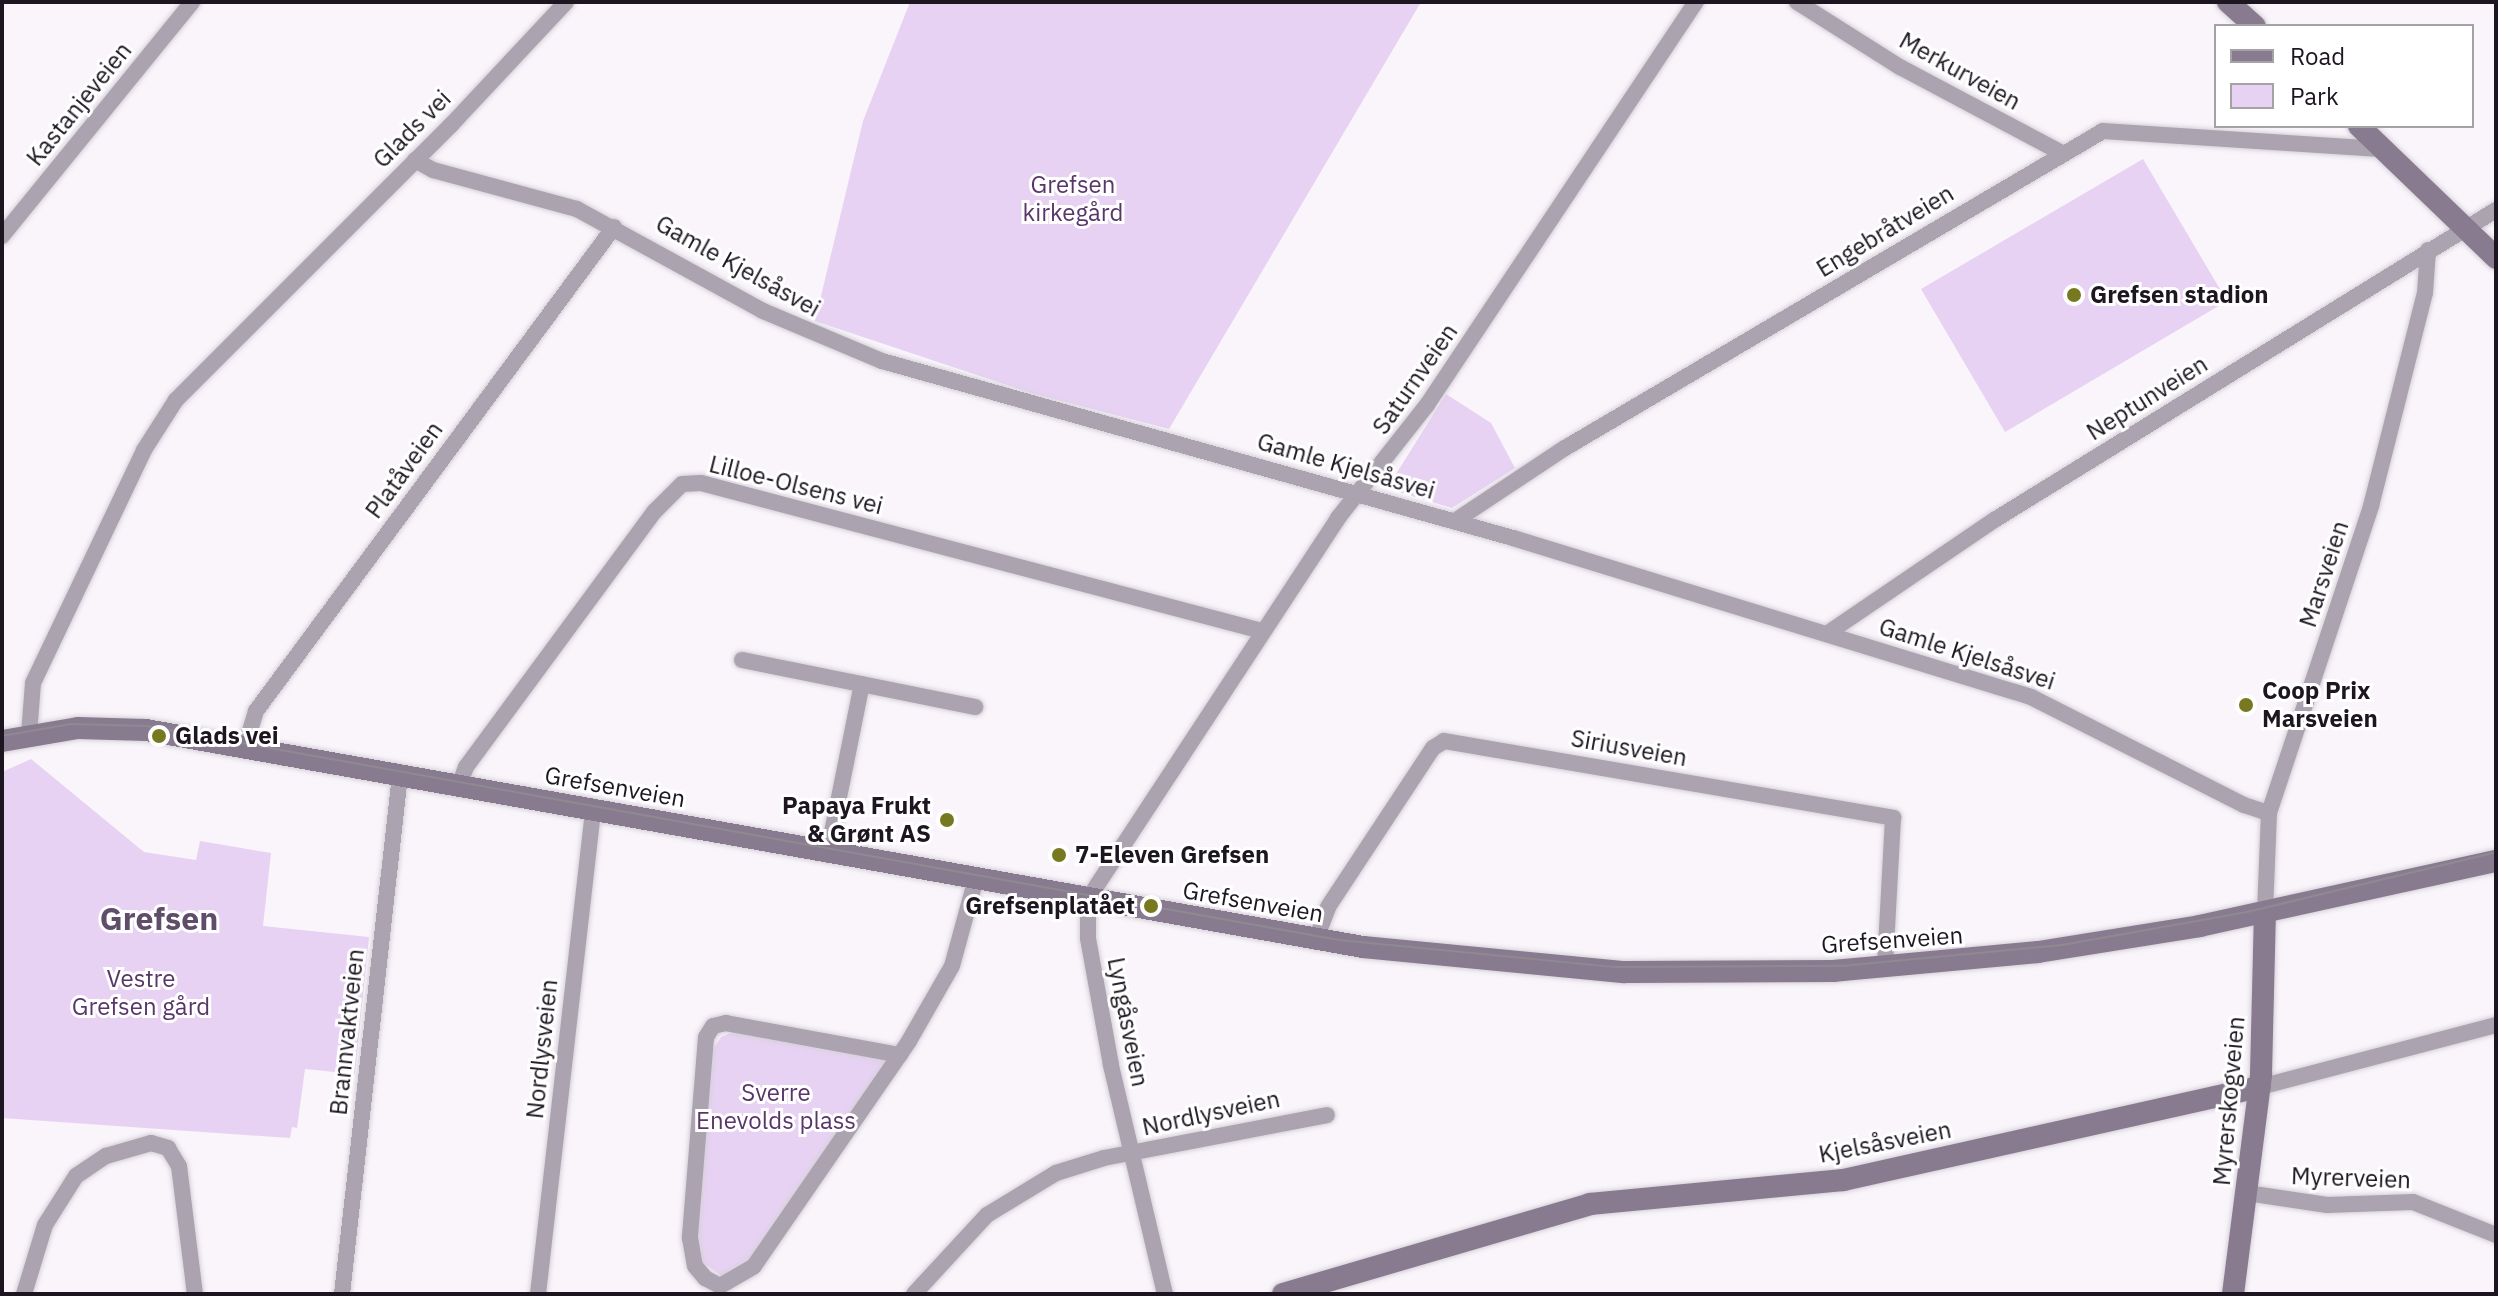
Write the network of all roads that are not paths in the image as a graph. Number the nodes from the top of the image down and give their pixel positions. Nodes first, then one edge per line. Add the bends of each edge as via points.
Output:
1 (192, 2) edge
2 (566, 2) edge
3 (1696, 2) edge
4 (1797, 2) edge
5 (2228, 2) edge
6 (2253, 24) edge
7 (2361, 128) edge
8 (2383, 149) junction
9 (2062, 153) junction
10 (415, 160) junction
11 (2496, 210) edge
12 (614, 227) junction
13 (2468, 228) junction
14 (2, 236) edge
15 (2428, 250) junction
16 (2496, 258) edge
17 (1357, 495) junction
18 (1455, 521) junction
19 (1262, 631) junction
20 (1828, 633) junction
21 (742, 660) dead end
22 (862, 684) junction
23 (975, 707) dead end
24 (29, 734) junction
25 (2, 741) edge
26 (245, 747) junction
27 (400, 775) junction
28 (459, 786) junction
29 (593, 810) junction
30 (2269, 813) junction
31 (2496, 845) edge
32 (828, 852) junction
33 (2496, 861) edge
34 (2453, 867) junction
35 (976, 878) junction
36 (1088, 899) junction
37 (2265, 912) junction
38 (1316, 939) junction
39 (1885, 968) junction
40 (2496, 1025) edge
41 (900, 1055) junction
42 (2260, 1087) junction
43 (1327, 1115) dead end
44 (1132, 1153) junction
45 (2247, 1193) junction
46 (2496, 1235) edge
47 (24, 1294) edge
48 (195, 1294) edge
49 (342, 1294) edge
50 (538, 1294) edge
51 (914, 1294) edge
52 (1165, 1294) edge
53 (1283, 1294) edge
54 (2233, 1294) edge

1 - 14 street, Kastanjeveien
2 - 10 street, Glads vei
3 - 17 street, Saturnveien via 1427,405
4 - 9 street, Merkurveien via 1900,67
5 - 6 main road
7 - 8 main road
8 - 9 street, Engebråtveien via 2256,145 2123,129 2103,131
8 - 13 main road
9 - 18 street, Engebråtveien via 1565,448
10 - 12 street, Gamle Kjelsåsvei via 433,170 577,209
10 - 24 street, Glads vei via 176,400 160,423 33,683
11 - 13 street, Neptunveien
12 - 17 street, Gamle Kjelsåsvei via 763,311 882,361
12 - 26 street, Platåveien via 256,711
13 - 15 street, Neptunveien
13 - 16 main road
15 - 20 street, Neptunveien via 1996,519
15 - 30 street, Marsveien via 2425,293 2371,506
17 - 18 street, Gamle Kjelsåsvei
17 - 19 street, Saturnveien
18 - 20 street, Gamle Kjelsåsvei
19 - 28 street, Lilloe-Olsens vei via 701,483 682,484 645,523 466,767
19 - 36 street, Saturnveien
20 - 30 street, Gamle Kjelsåsvei via 2031,697
21 - 22 street
22 - 23 street
22 - 32 street
24 - 25 main road, Grefsenveien
24 - 26 main road, Grefsenveien via 123,728
26 - 27 main road, Grefsenveien
27 - 28 main road, Grefsenveien
27 - 49 street, Brannvaktveien
28 - 29 main road, Grefsenveien
29 - 32 main road, Grefsenveien
29 - 50 street, Nordlysveien
30 - 37 street, Marsveien
31 - 34 main road, Grefsenveien
32 - 35 main road, Grefsenveien
33 - 34 main road, Grefsenveien
34 - 37 main road, Grefsenveien
35 - 36 main road, Grefsenveien
35 - 41 street via 952,966
36 - 38 main road, Grefsenveien
36 - 44 street, Lyngåsveien via 1088,938
37 - 39 main road, Grefsenveien via 2094,944
37 - 42 main road, Myrerskogveien
38 - 39 main road, Grefsenveien via 1460,959 1625,972
38 - 39 street, Siriusveien via 1328,907 1433,748 1449,741 1893,818
40 - 42 street, Kjelsåsveien
41 - 41 street via 766,1252 742,1278 720,1286 695,1266 690,1238 706,1037 713,1026 726,1023
42 - 45 main road, Myrerskogveien
42 - 53 main road, Kjelsåsveien via 1843,1180 1590,1204
43 - 44 street, Nordlysveien
44 - 51 street, Nordlysveien via 1070,1167 1013,1198 976,1225
44 - 52 street, Lyngåsveien
45 - 46 street, Myrerveien via 2327,1205 2413,1202
45 - 54 main road, Myrerskogveien
47 - 48 street via 45,1225 76,1176 106,1156 151,1143 168,1148 179,1166

